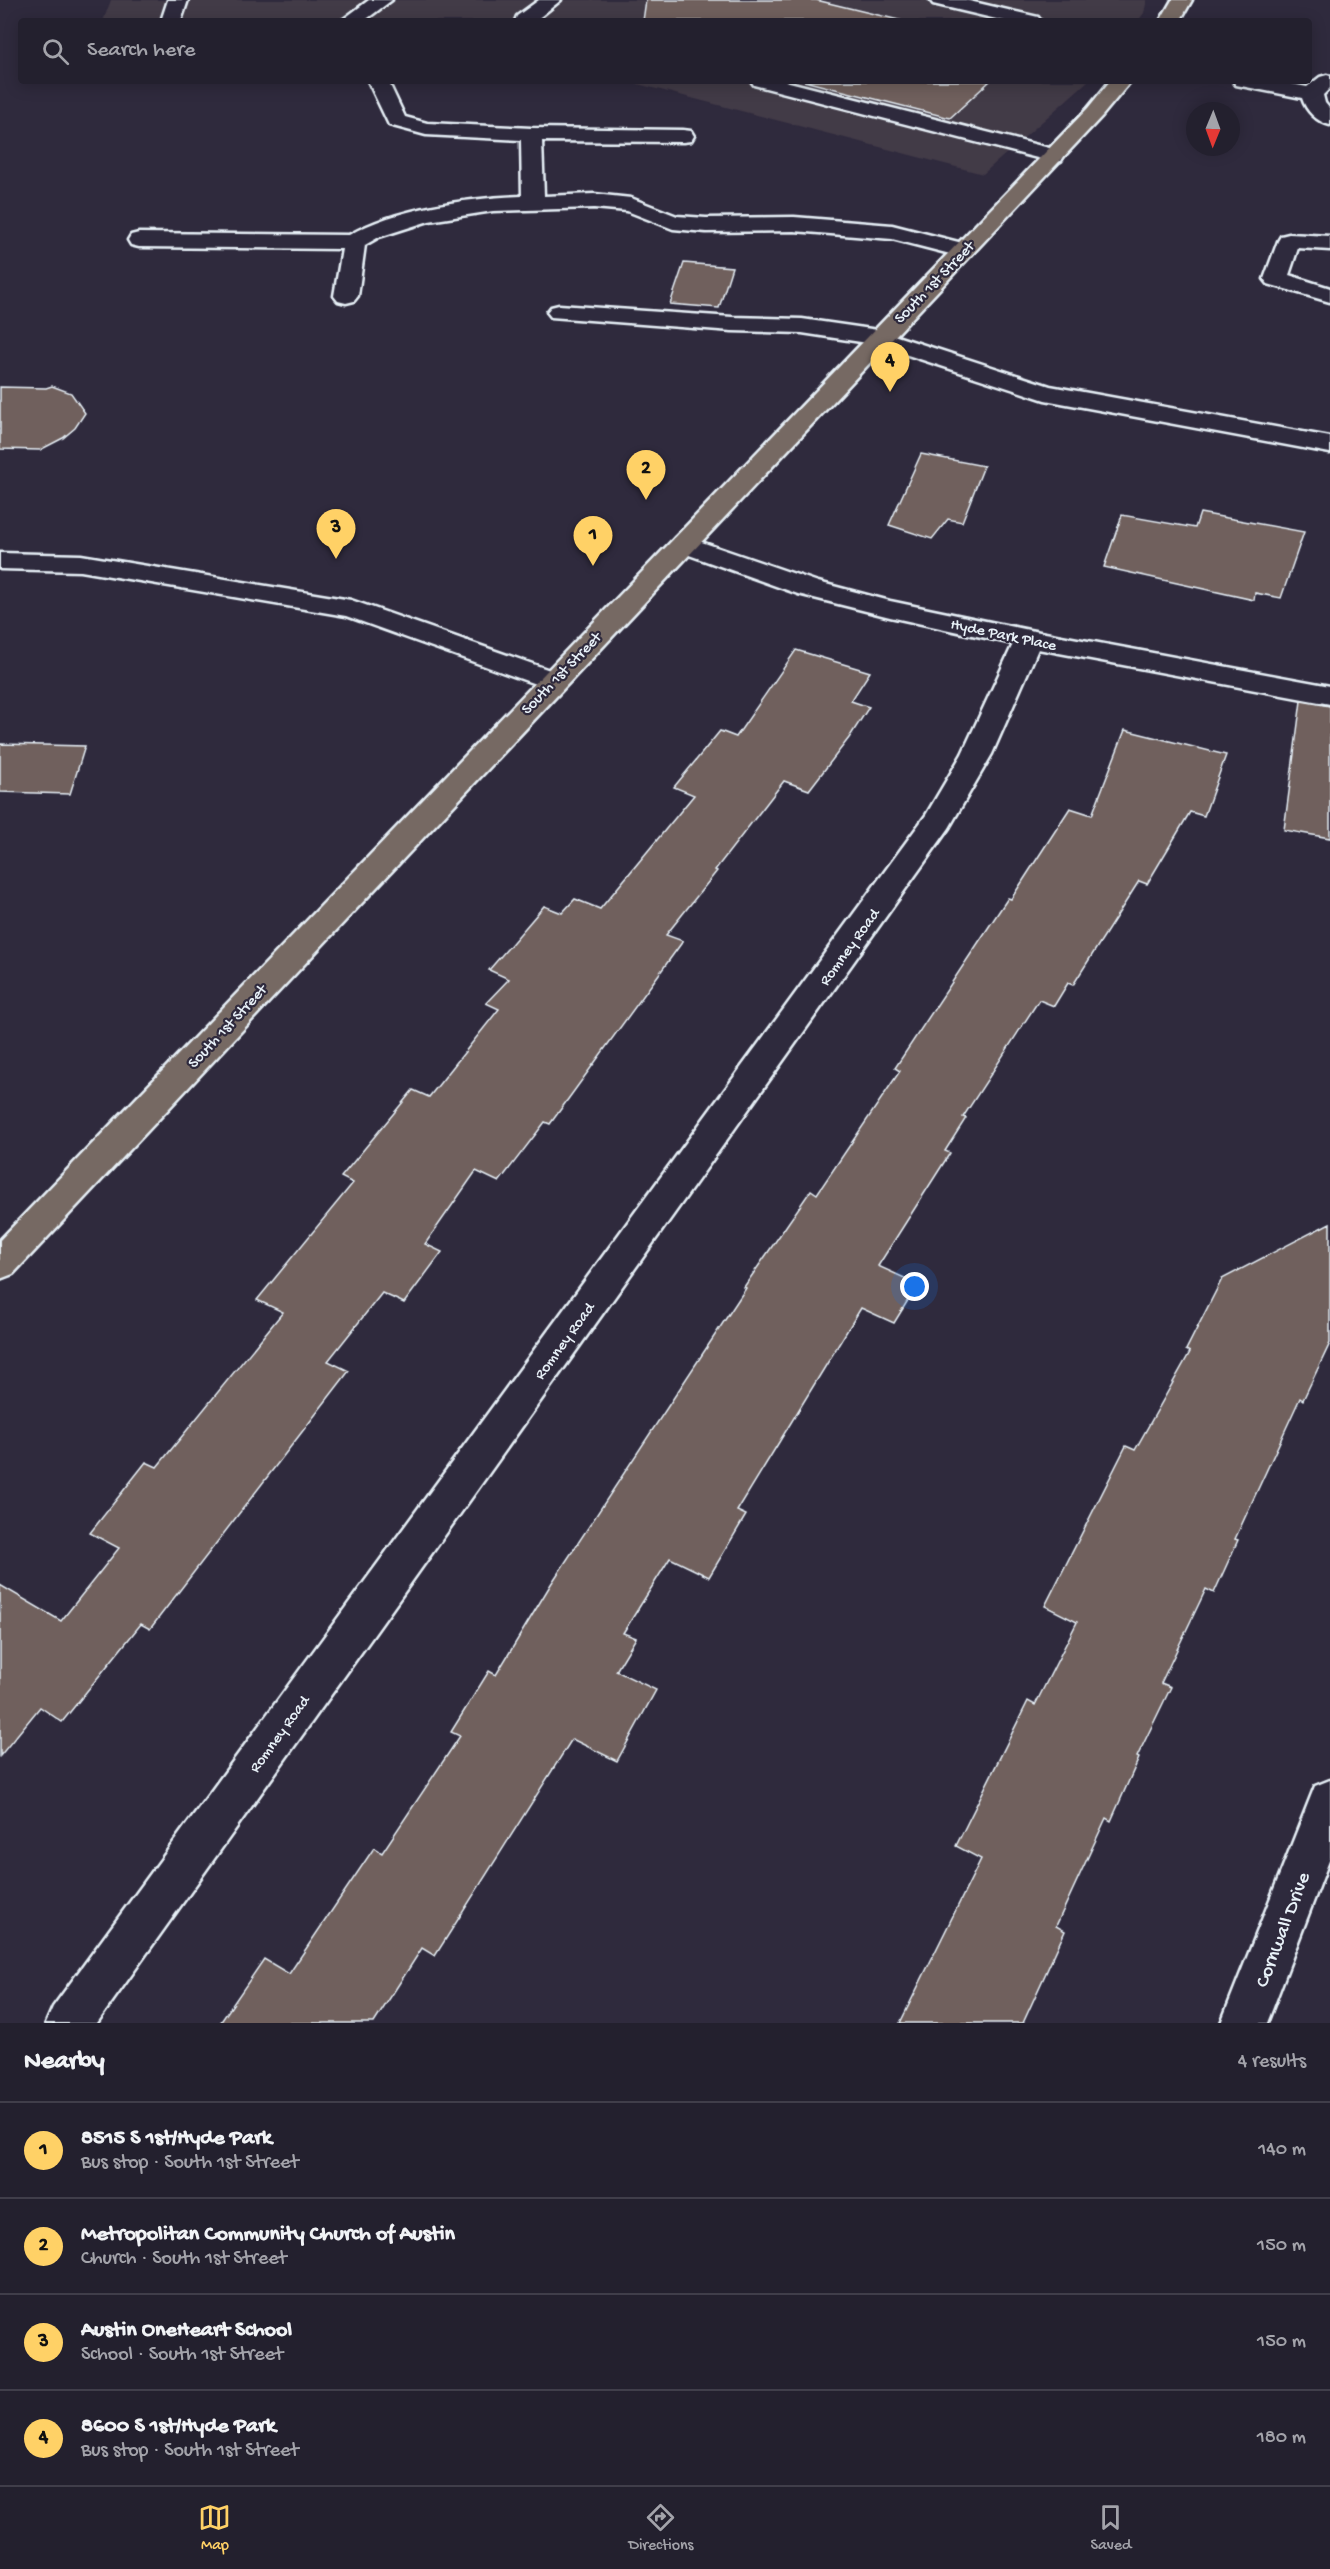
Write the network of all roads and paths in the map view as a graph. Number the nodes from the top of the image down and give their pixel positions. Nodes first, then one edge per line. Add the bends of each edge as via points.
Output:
1 (177, 0) edge
2 (348, 0) edge
3 (382, 0) edge
4 (551, 0) edge
5 (940, 0) edge
6 (1182, 0) edge
7 (172, 18) edge
8 (351, 18) edge
9 (355, 18) edge
10 (530, 18) edge
11 (1018, 18) edge
12 (1172, 18) edge
13 (1330, 80) edge
14 (379, 84) edge
15 (773, 84) edge
16 (1118, 84) edge
17 (1259, 84) edge
18 (1312, 94) junction
19 (1330, 118) edge
20 (531, 134) junction
21 (683, 136) dead end
22 (1053, 156) junction
23 (532, 203) junction
24 (139, 240) dead end
25 (354, 242) junction
26 (1330, 243) edge
27 (962, 250) junction
28 (346, 296) dead end
29 (1330, 296) edge
30 (559, 312) dead end
31 (878, 337) junction
32 (1330, 445) edge
33 (684, 544) junction
34 (0, 561) edge
35 (1029, 639) junction
36 (551, 680) junction
37 (1330, 695) edge
38 (0, 1264) edge
39 (1330, 1801) edge
40 (69, 2023) edge
41 (1244, 2023) edge

1 - 7 street
2 - 8 street
3 - 9 street
4 - 10 street
5 - 11 street
6 - 12 main road
13 - 18 street
14 - 20 street via 396,121 426,129
15 - 22 street
16 - 22 main road, South 1st Street
17 - 18 street
18 - 19 street via 1312,102
20 - 21 street
20 - 23 street
22 - 27 main road, South 1st Street
23 - 25 street via 493,204 426,215 371,232
23 - 27 street via 594,201 631,205 673,222 706,225 794,224 892,232
24 - 25 street
25 - 28 street
26 - 29 street via 1289,241 1276,279
27 - 31 main road, South 1st Street
30 - 31 street via 802,326
31 - 32 street via 1045,393
31 - 33 main road, South 1st Street
33 - 35 street, Hyde Park Place via 808,588
33 - 36 main road, South 1st Street
34 - 36 street via 81,563 351,608
35 - 37 street, Hyde Park Place
35 - 40 street, Romney Road via 977,754 938,822
36 - 38 main road, South 1st Street
39 - 41 street, Cornwall Drive

